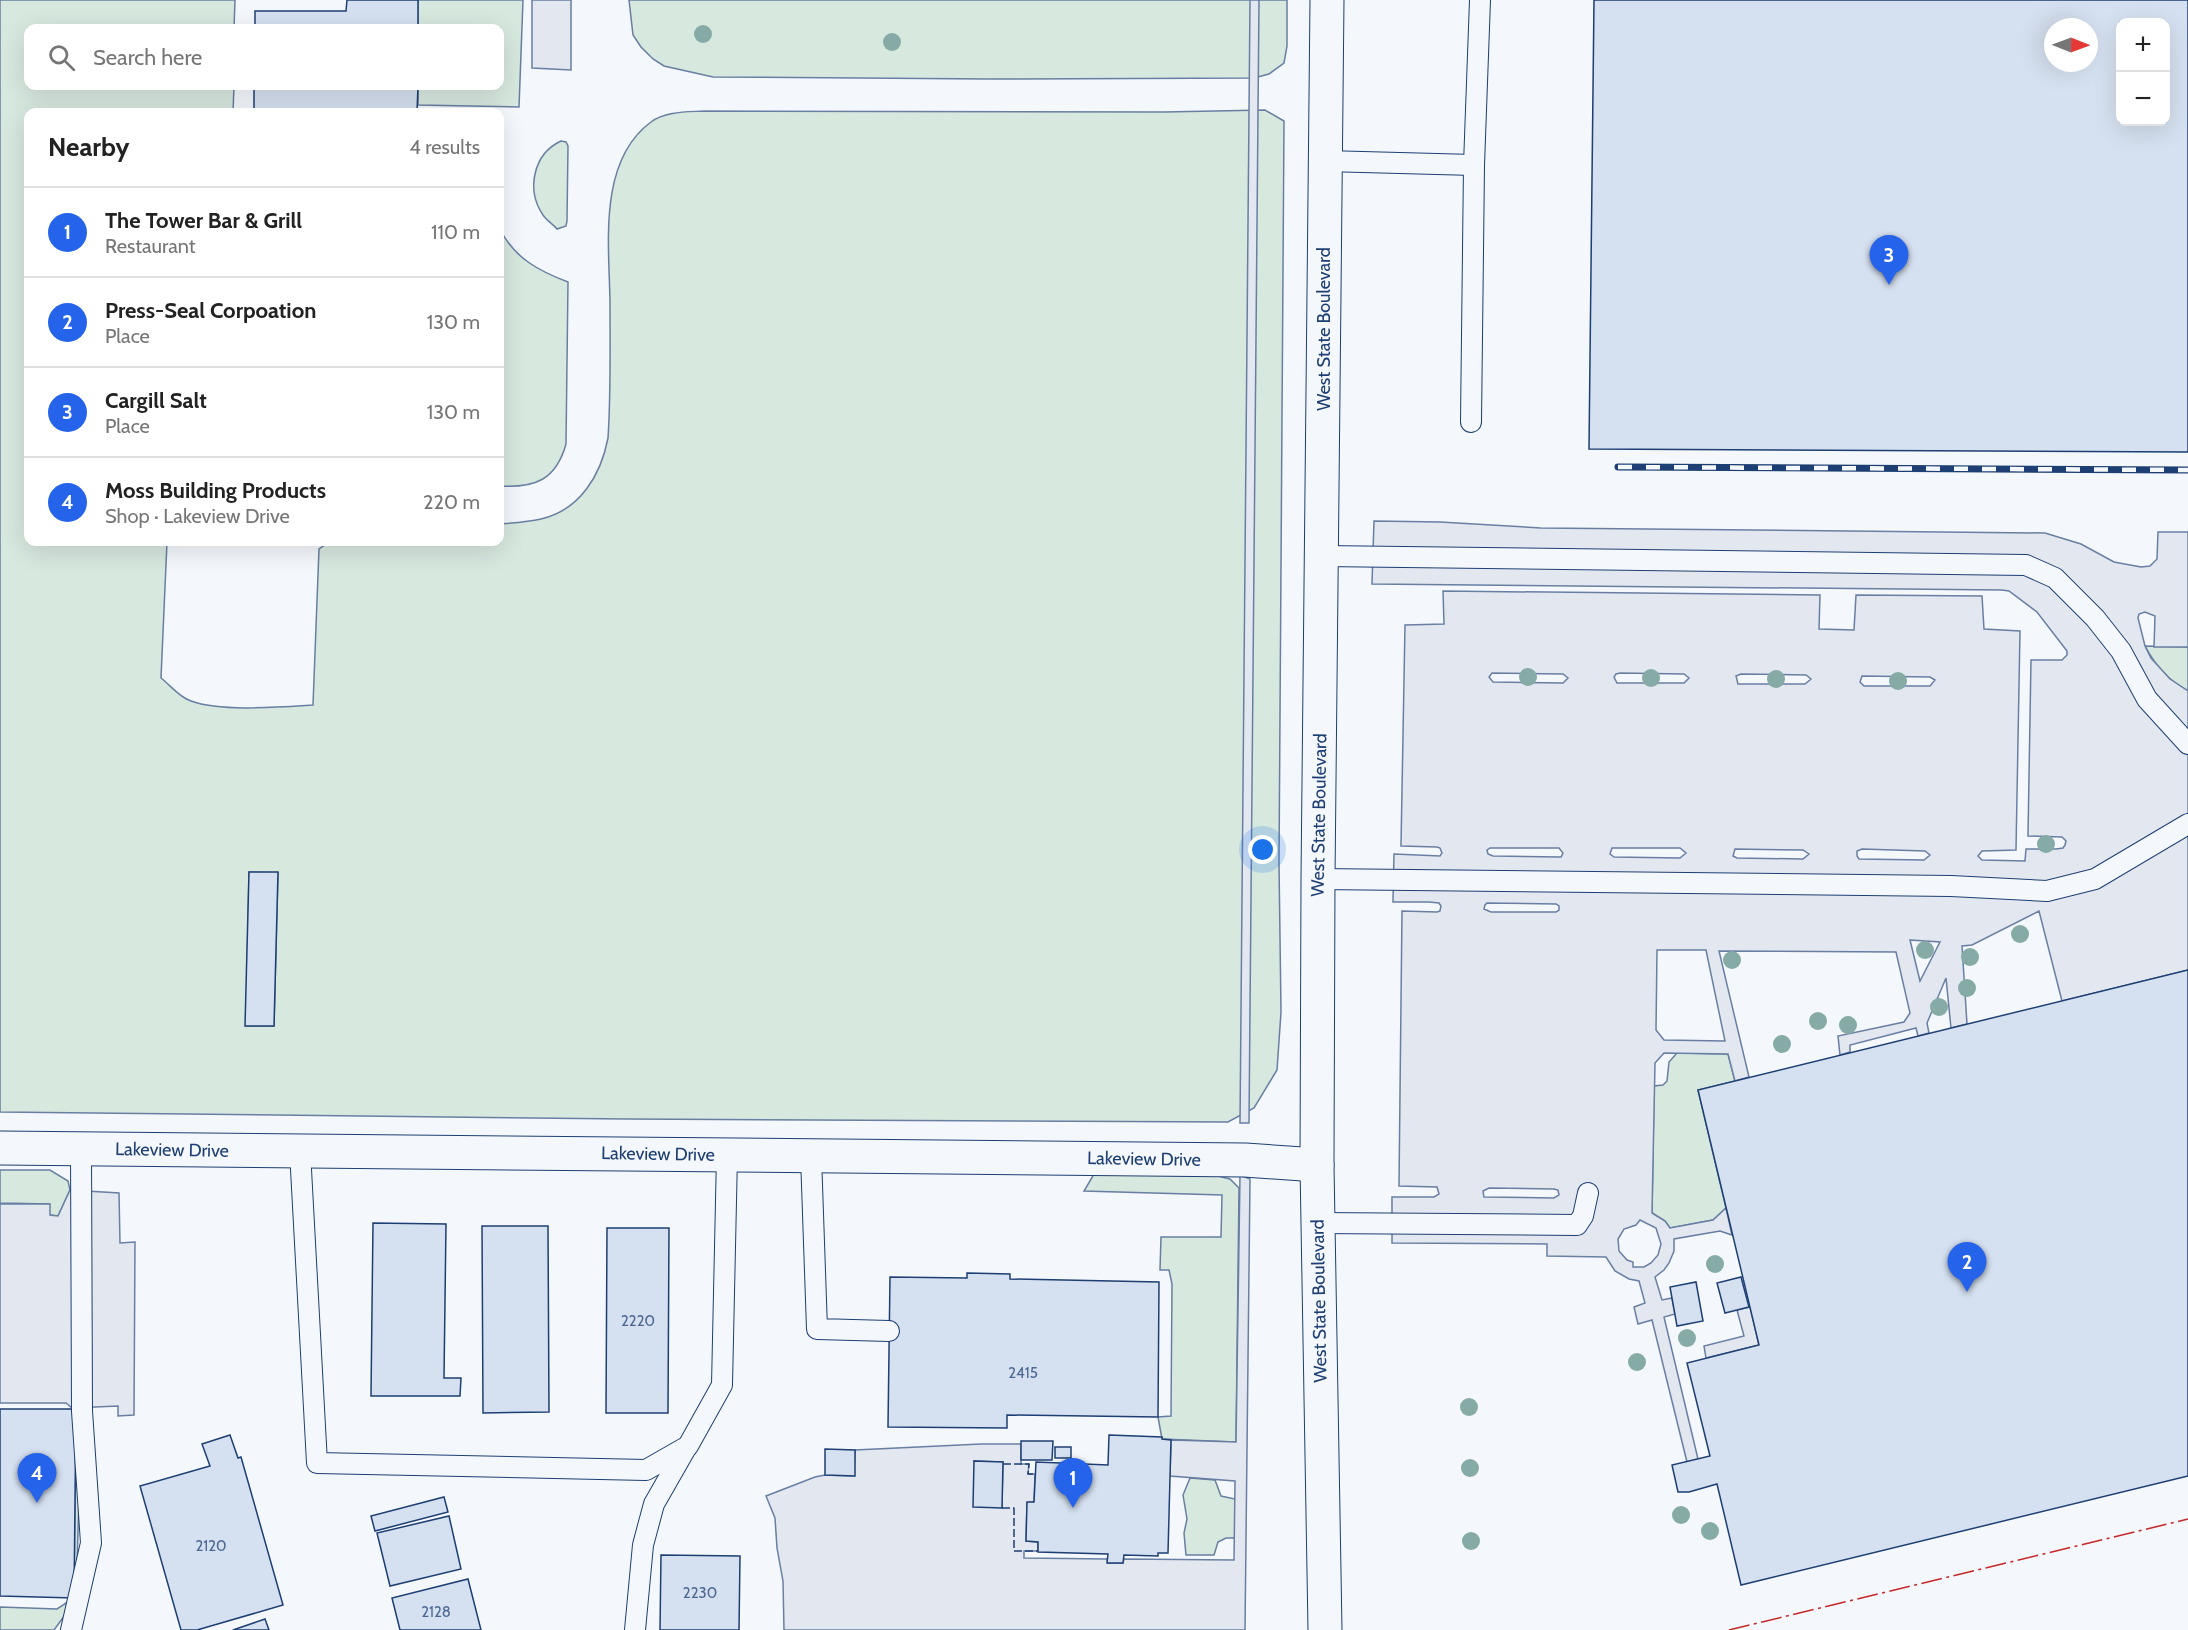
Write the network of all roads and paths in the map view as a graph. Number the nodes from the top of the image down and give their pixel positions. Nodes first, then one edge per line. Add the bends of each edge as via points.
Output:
1 (1327, 0) edge
2 (1479, 0) edge
3 (1325, 160) junction
4 (1474, 165) junction
5 (1471, 422) dead end
6 (1322, 556) junction
7 (2188, 744) edge
8 (2188, 824) edge
9 (1317, 879) junction
10 (0, 1148) edge
11 (81, 1149) junction
12 (300, 1151) junction
13 (727, 1155) junction
14 (811, 1156) junction
15 (1317, 1165) junction
16 (1588, 1192) dead end
17 (1317, 1223) junction
18 (889, 1331) dead end
19 (688, 1446) junction
20 (71, 1630) edge
21 (635, 1630) edge
22 (1325, 1630) edge

1 - 3 main road, West State Boulevard
2 - 4 lane
3 - 4 lane
3 - 6 main road, West State Boulevard
4 - 5 lane
6 - 7 lane via 2026,566 2055,578 2095,618 2121,651 2147,699
6 - 9 main road, West State Boulevard
8 - 9 lane via 2095,879 2047,891 1951,886
9 - 15 main road, West State Boulevard
10 - 11 main road, Lakeview Drive
11 - 12 main road, Lakeview Drive
11 - 20 lane via 82,1411 91,1543
12 - 13 main road, Lakeview Drive
12 - 19 lane via 317,1463 646,1470
13 - 14 main road, Lakeview Drive
13 - 19 lane via 722,1385
14 - 15 main road, Lakeview Drive via 1245,1160
14 - 18 lane via 817,1329
15 - 17 main road, West State Boulevard
16 - 17 lane via 1577,1225
17 - 22 main road, West State Boulevard
19 - 21 lane via 654,1504 643,1545

